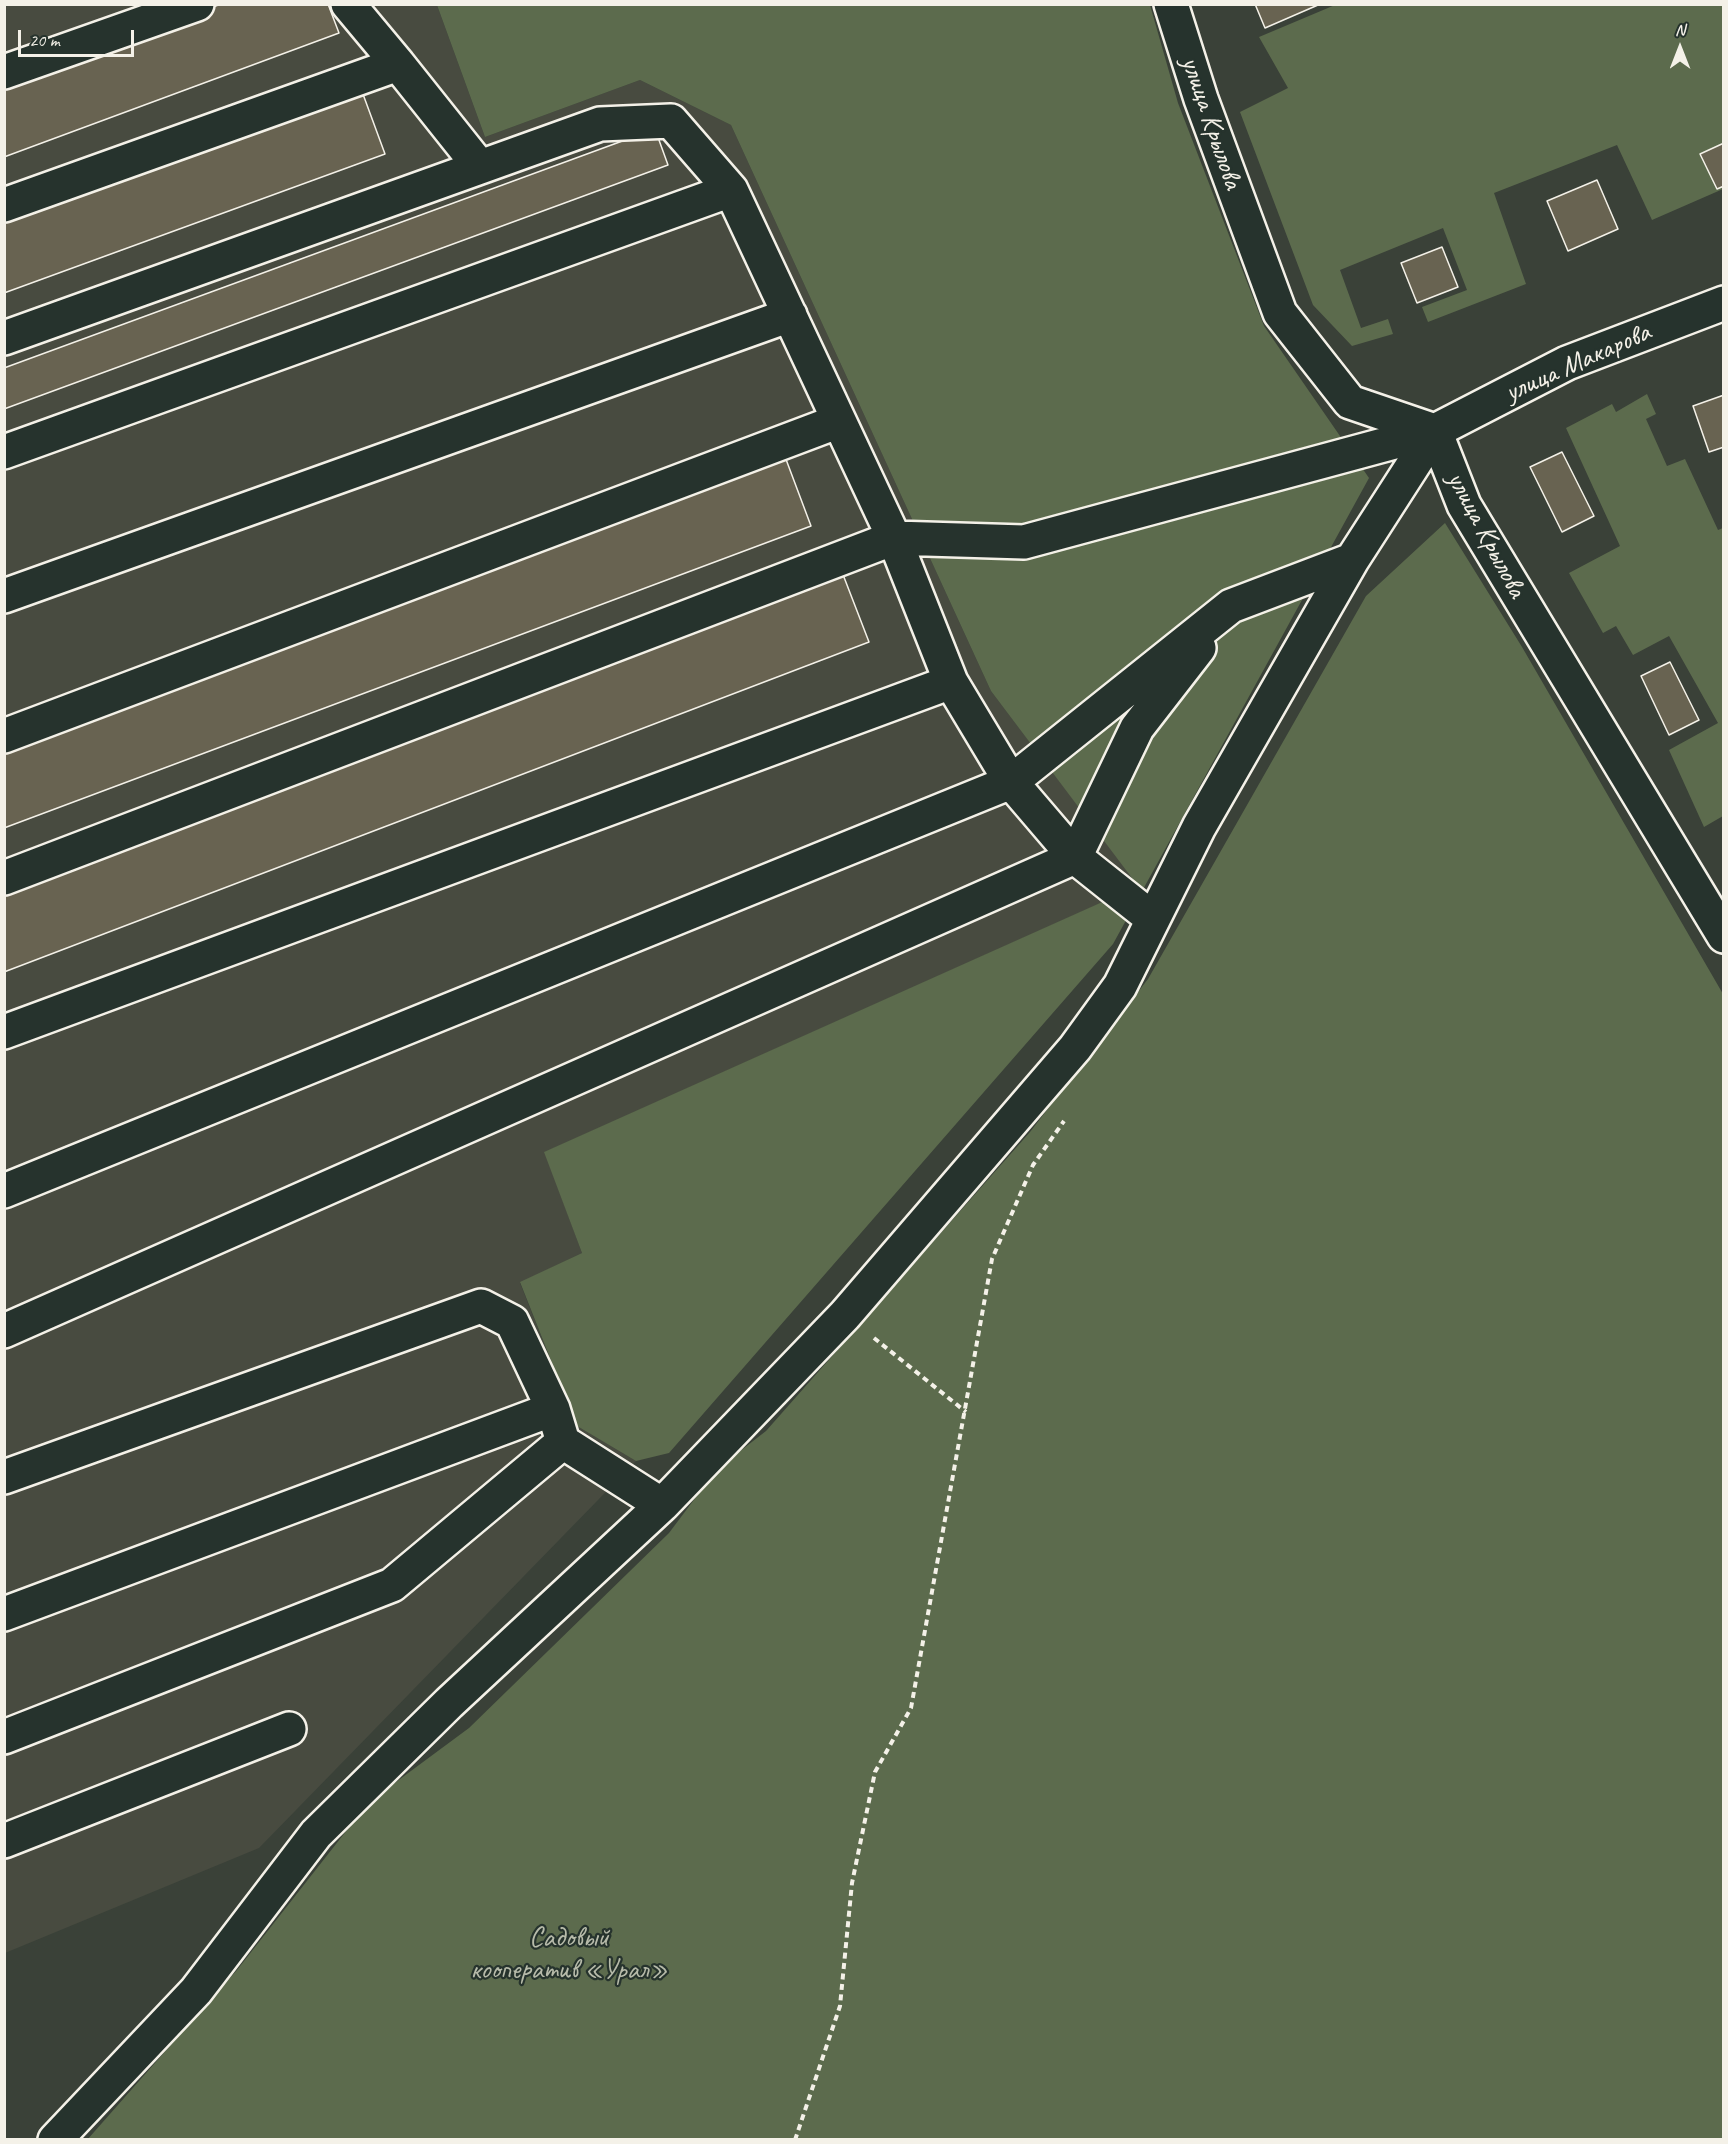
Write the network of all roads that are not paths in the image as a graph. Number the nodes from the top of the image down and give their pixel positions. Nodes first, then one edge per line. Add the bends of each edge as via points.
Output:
1 (197, 4) edge
2 (348, 4) edge
3 (1171, 4) edge
4 (398, 64) junction
5 (4, 72) edge
6 (480, 167) junction
7 (731, 190) junction
8 (4, 205) edge
9 (1724, 303) edge
10 (790, 315) junction
11 (4, 338) edge
12 (839, 421) junction
13 (1435, 430) junction
14 (4, 452) edge
15 (894, 538) junction
16 (1352, 560) junction
17 (4, 596) edge
18 (1232, 606) junction
19 (951, 682) junction
20 (4, 736) edge
21 (1011, 782) junction
22 (1075, 857) junction
23 (4, 878) edge
24 (1153, 919) junction
25 (1724, 936) edge
26 (4, 1032) edge
27 (4, 1191) edge
28 (4, 1331) edge
29 (553, 1409) junction
30 (563, 1442) junction
31 (4, 1477) edge
32 (662, 1505) junction
33 (4, 1614) edge
34 (289, 1729) dead end
35 (4, 1737) edge
36 (4, 1840) edge
37 (56, 2139) edge

1 - 5 street
2 - 4 street
3 - 13 street, улица Крылова via 1201,99 1280,313 1350,402
4 - 6 street
4 - 8 street
6 - 7 street via 600,124 671,121
6 - 11 street
7 - 10 street
7 - 14 street
9 - 13 street, улица Макарова via 1567,363
10 - 12 street
10 - 17 street
12 - 15 street
12 - 20 street
13 - 15 street, улица Макарова via 1024,542
13 - 16 street
13 - 25 street, улица Крылова via 1464,506
15 - 19 street
15 - 23 street
16 - 18 street
16 - 24 street via 1199,827
18 - 21 street
18 - 22 street via 1137,728
19 - 21 street
19 - 26 street
21 - 22 street
21 - 27 street
22 - 24 street
22 - 28 street
24 - 32 street via 1120,987 1075,1048 845,1314
29 - 30 street
29 - 31 street via 512,1322 481,1306
29 - 33 street
30 - 32 street
30 - 35 street via 392,1585
32 - 37 street via 449,1703 316,1834 196,1990
34 - 36 street

